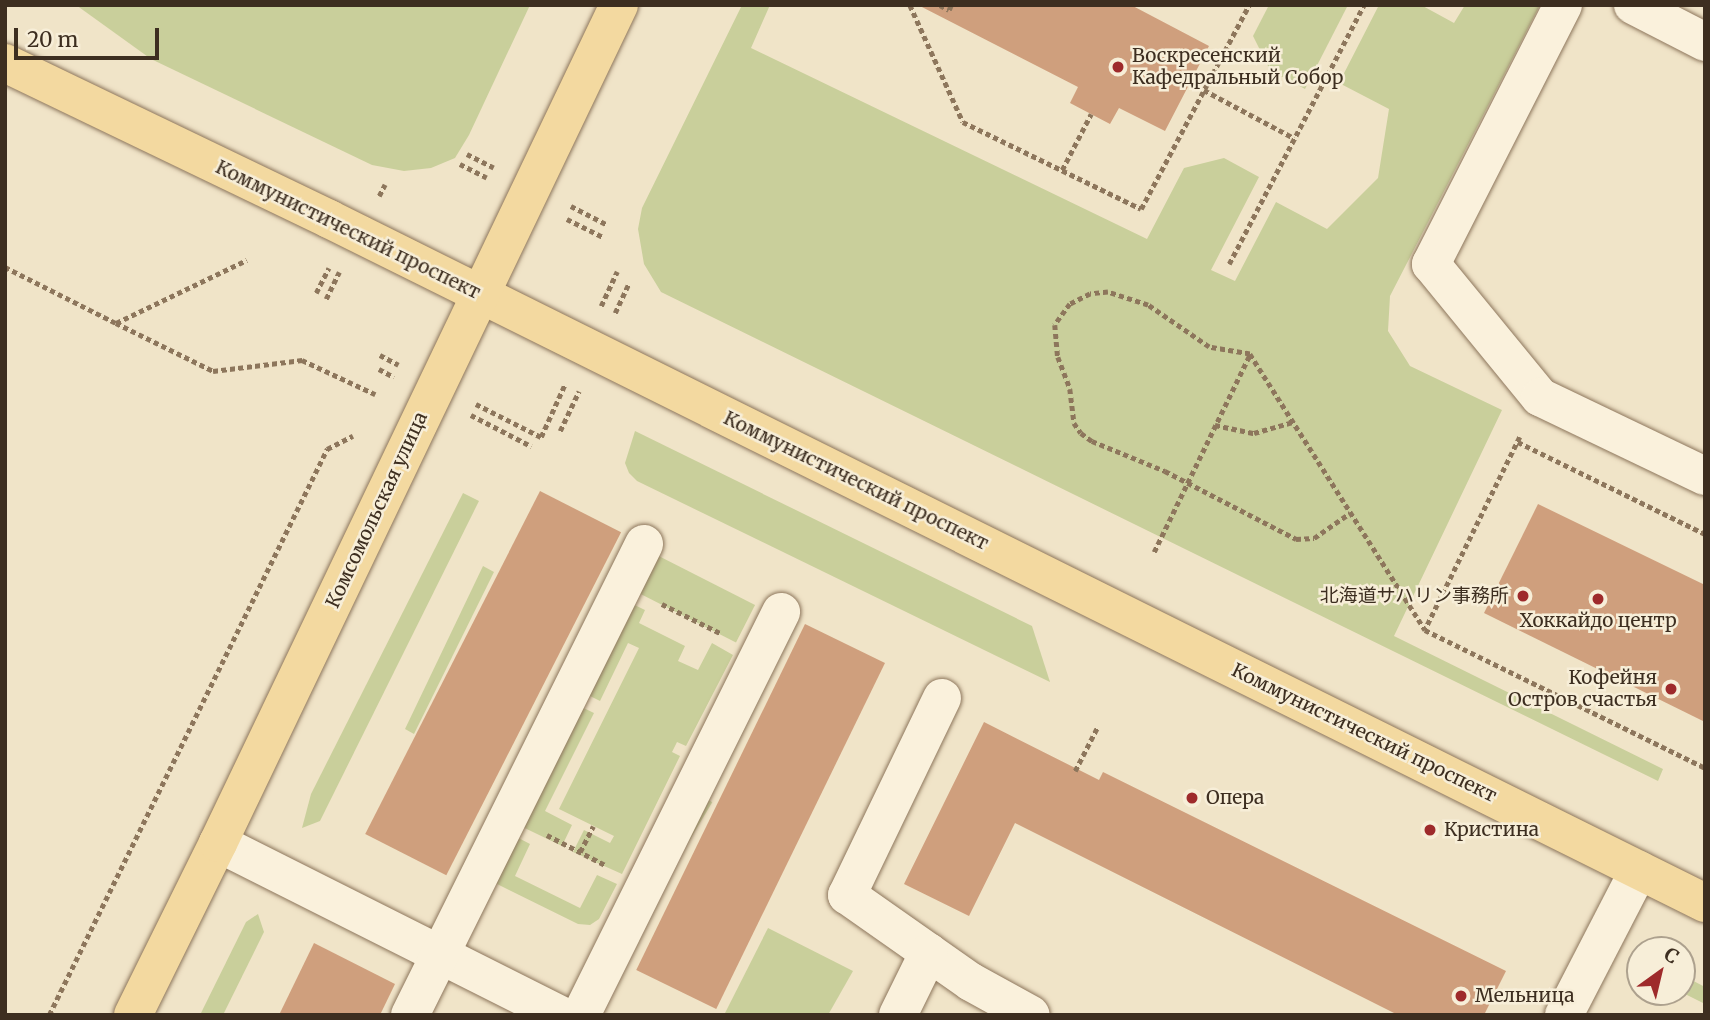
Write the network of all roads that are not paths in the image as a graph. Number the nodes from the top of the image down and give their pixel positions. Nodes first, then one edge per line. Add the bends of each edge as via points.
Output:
1 (619, 5) edge
2 (1563, 5) edge
3 (1633, 5) edge
4 (1705, 42) edge
5 (5, 63) edge
6 (480, 295) junction
7 (1705, 476) edge
8 (644, 544) dead end
9 (781, 612) dead end
10 (942, 698) dead end
11 (218, 843) junction
12 (1639, 870) junction
13 (1705, 903) edge
14 (929, 952) junction
15 (440, 954) junction
16 (133, 1015) edge
17 (410, 1015) edge
18 (560, 1015) edge
19 (581, 1015) edge
20 (898, 1015) edge
21 (1031, 1015) edge
22 (1564, 1015) edge

1 - 6 main road, Комсомольская улица
2 - 7 street via 1431,264 1540,397
3 - 4 street
5 - 6 main road, Коммунистический проспект
6 - 11 main road, Комсомольская улица
6 - 12 main road, Коммунистический проспект
8 - 15 street
9 - 19 street
10 - 14 street via 847,895
11 - 15 street
11 - 16 main road, Комсомольская улица
12 - 13 main road, Коммунистический проспект
12 - 22 street
14 - 20 street
14 - 21 street
15 - 17 street
15 - 18 street

